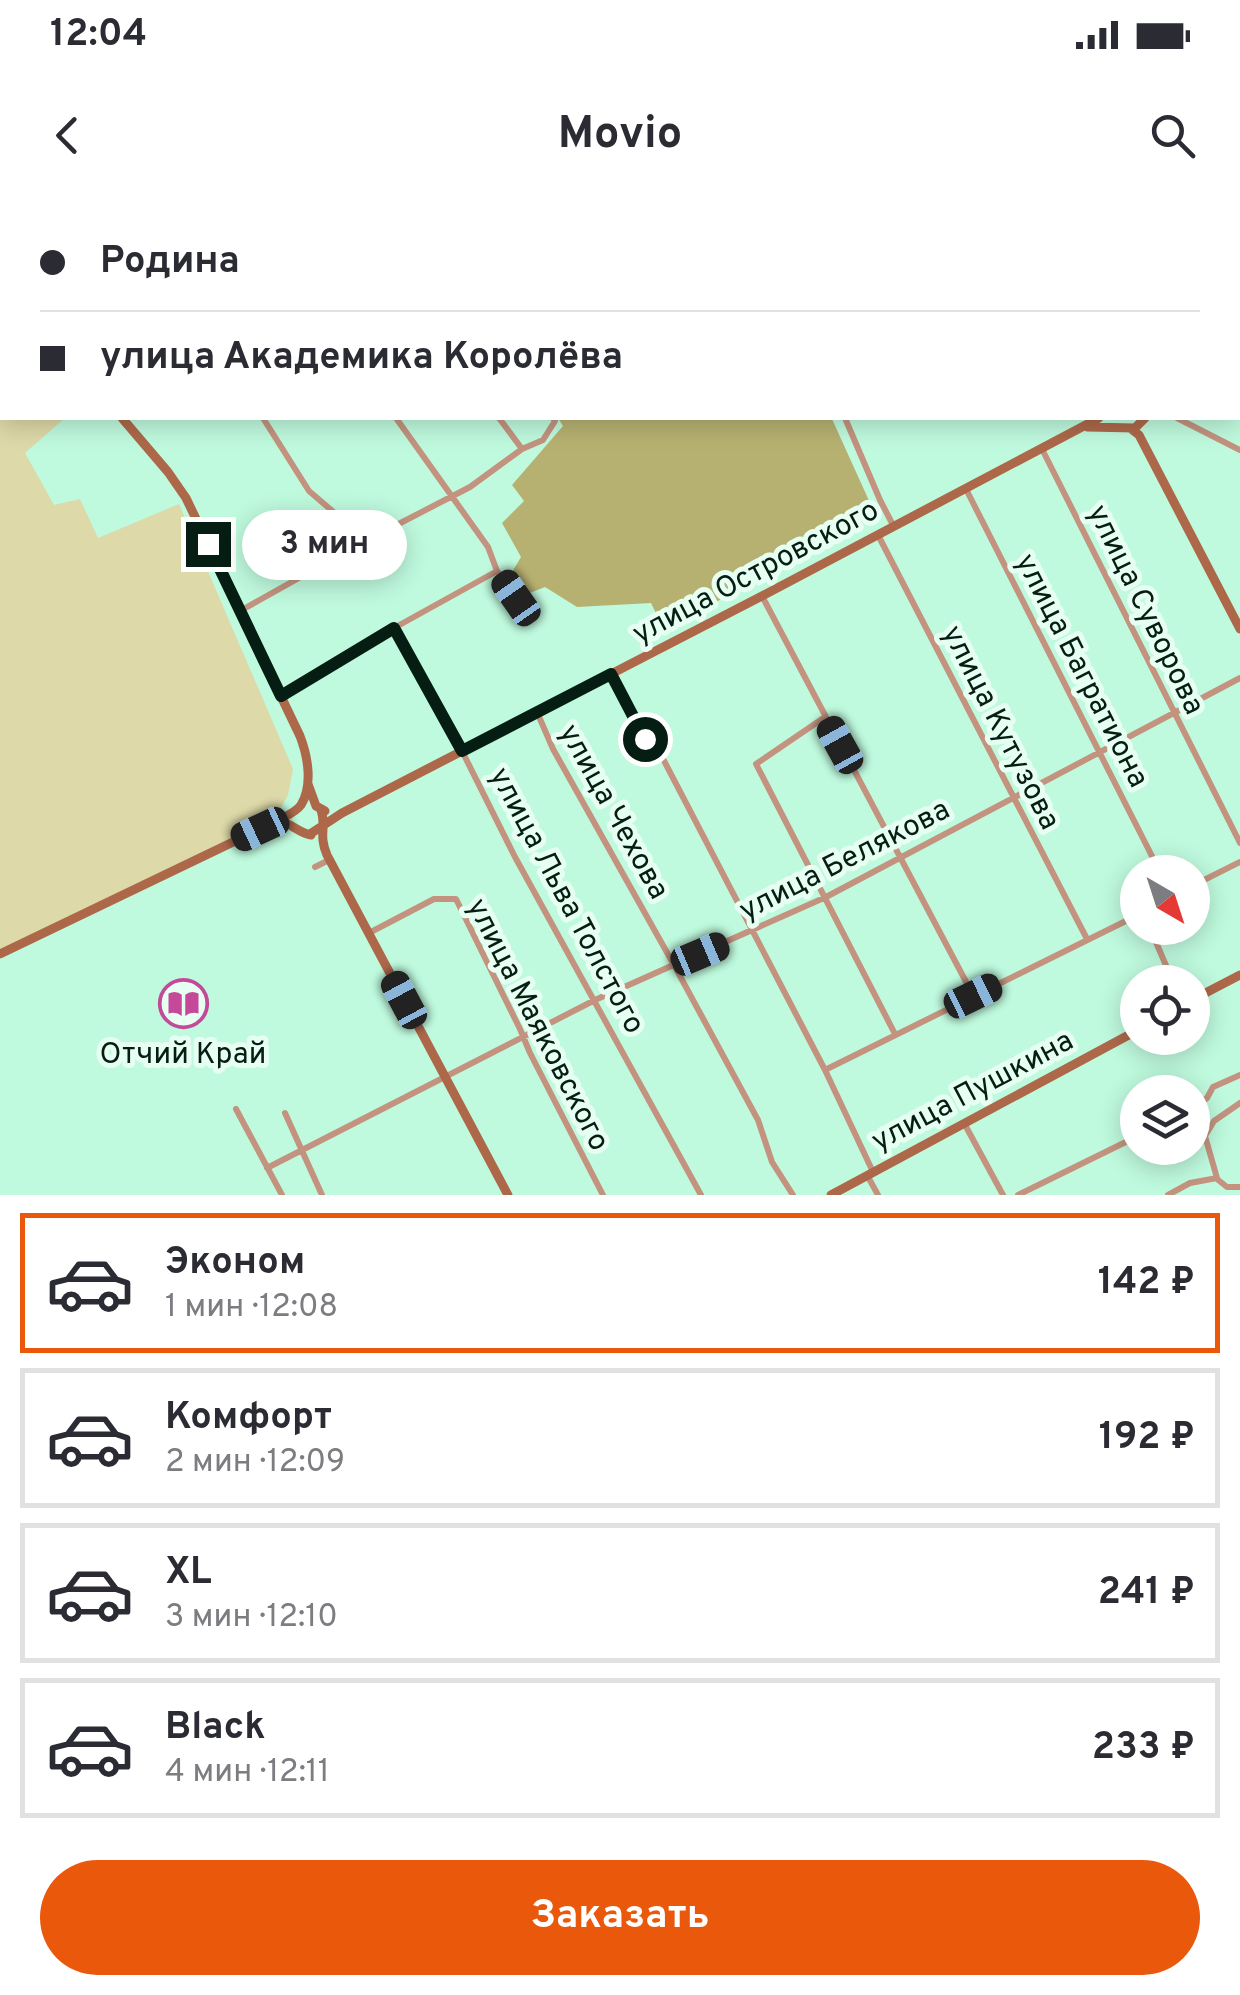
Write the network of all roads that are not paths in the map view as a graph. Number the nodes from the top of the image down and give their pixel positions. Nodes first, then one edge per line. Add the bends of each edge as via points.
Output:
1 (124, 420) edge
2 (264, 420) edge
3 (397, 420) edge
4 (500, 420) edge
5 (554, 420) edge
6 (846, 420) edge
7 (1096, 420) edge
8 (1182, 420) edge
9 (1134, 425) edge
10 (1084, 427) junction
11 (522, 449) junction
12 (1042, 449) junction
13 (1240, 450) edge
14 (966, 489) junction
15 (453, 495) junction
16 (894, 526) junction
17 (878, 534) junction
18 (356, 546) junction
19 (497, 571) junction
20 (762, 596) junction
21 (516, 598) dead end
22 (240, 611) junction
23 (394, 628) junction
24 (1240, 629) edge
25 (611, 674) junction
26 (1240, 678) edge
27 (281, 696) junction
28 (537, 712) junction
29 (1173, 712) junction
30 (825, 717) junction
31 (462, 751) junction
32 (1100, 752) junction
33 (308, 781) junction
34 (1013, 798) junction
35 (298, 808) junction
36 (319, 808) junction
37 (342, 813) junction
38 (279, 820) junction
39 (294, 826) junction
40 (322, 826) junction
41 (310, 834) junction
42 (321, 843) junction
43 (1240, 843) edge
44 (1152, 855) edge
45 (902, 858) junction
46 (330, 860) junction
47 (1240, 862) edge
48 (315, 866) dead end
49 (1210, 877) edge
50 (826, 896) junction
51 (1120, 923) edge
52 (753, 931) junction
53 (369, 933) junction
54 (1087, 939) junction
55 (0, 954) edge
56 (674, 965) junction
57 (1240, 975) edge
58 (1210, 991) edge
59 (973, 996) junction
60 (595, 1000) junction
61 (895, 1034) junction
62 (522, 1036) junction
63 (1120, 1040) edge
64 (824, 1070) junction
65 (1240, 1075) edge
66 (445, 1076) junction
67 (1210, 1091) edge
68 (1240, 1103) edge
69 (236, 1110) dead end
70 (285, 1113) dead end
71 (964, 1123) junction
72 (1120, 1145) edge
73 (301, 1150) junction
74 (266, 1168) junction
75 (870, 1174) junction
76 (1217, 1178) junction
77 (1240, 1187) edge
78 (282, 1195) edge
79 (322, 1195) edge
80 (508, 1195) edge
81 (603, 1195) edge
82 (701, 1195) edge
83 (793, 1195) edge
84 (831, 1195) edge
85 (878, 1195) edge
86 (1003, 1195) edge
87 (1018, 1195) edge
88 (1168, 1195) edge

1 - 22 street via 186,498
2 - 18 street via 309,492 337,515
3 - 15 street
4 - 11 street
5 - 11 street via 543,440
6 - 16 street
7 - 10 street, улица Островского
8 - 13 street
9 - 10 street, улица Островского
9 - 24 street
10 - 12 street, улица Островского
11 - 15 street
12 - 14 street, улица Островского
12 - 29 street, улица Суворова
14 - 16 street, улица Островского
14 - 32 street, улица Багратиона
15 - 18 street
15 - 19 street
16 - 17 street, улица Островского
17 - 20 street, улица Островского
17 - 34 street, улица Кутузова
18 - 22 street
19 - 21 street
19 - 23 street
20 - 25 street, улица Островского
20 - 30 street
22 - 27 street
23 - 27 street
23 - 31 street, улица Льва Толстого
25 - 28 street, улица Островского
25 - 52 street
26 - 29 street, улица Белякова
27 - 33 street via 306,751
28 - 31 street, улица Островского
28 - 56 street, улица Чехова
29 - 32 street, улица Белякова
29 - 43 street, улица Суворова
30 - 45 street
30 - 50 street via 756,764
31 - 37 street, улица Островского
31 - 60 street, улица Льва Толстого
32 - 34 street, улица Белякова
32 - 44 street, улица Багратиона
33 - 35 street
33 - 36 street
34 - 45 street, улица Белякова
34 - 54 street, улица Кутузова
35 - 36 street
35 - 38 street
35 - 39 street
36 - 37 street
36 - 40 street
37 - 40 street, улица Островского
38 - 39 street
38 - 55 street
39 - 41 street
40 - 41 street
40 - 42 street
41 - 42 street
42 - 46 street
45 - 50 street, улица Белякова
45 - 59 street
46 - 48 street
46 - 53 street
47 - 49 street
50 - 52 street, улица Белякова
50 - 61 street
51 - 54 street
52 - 56 street, улица Белякова
52 - 64 street
53 - 62 street, улица Маяковского via 434,899 456,899
53 - 66 street
54 - 59 street
56 - 60 street, улица Белякова
56 - 83 street, улица Чехова
57 - 58 street
59 - 61 street
60 - 62 street, улица Белякова
60 - 82 street, улица Льва Толстого
61 - 64 street
62 - 66 street, улица Белякова
62 - 81 street, улица Маяковского
63 - 71 street, улица Пушкина
64 - 75 street
65 - 67 street
66 - 73 street, улица Белякова
66 - 80 street
68 - 76 street via 1205,1136
69 - 74 street
70 - 73 street
71 - 75 street, улица Пушкина
71 - 86 street
72 - 87 street
73 - 74 street, улица Белякова
73 - 79 street
74 - 78 street
75 - 84 street, улица Пушкина
75 - 85 street
76 - 77 street
76 - 88 street

